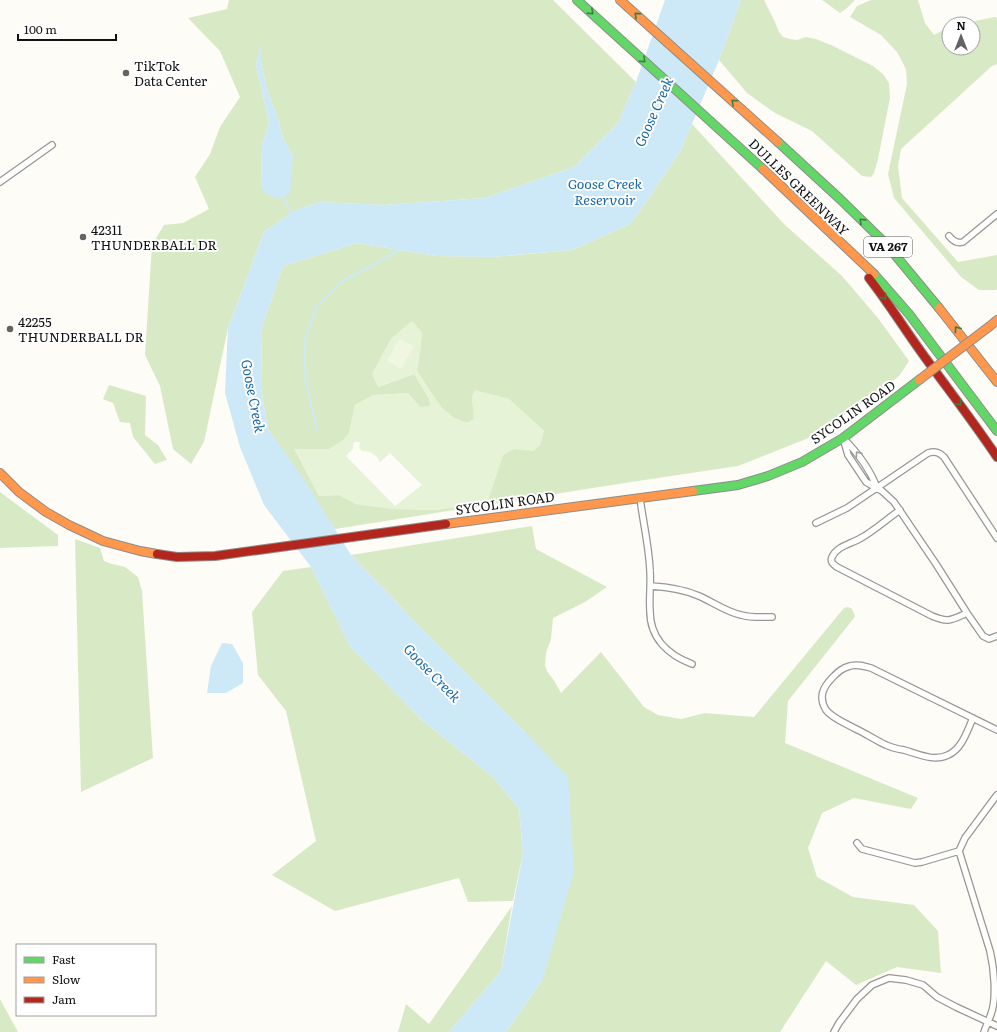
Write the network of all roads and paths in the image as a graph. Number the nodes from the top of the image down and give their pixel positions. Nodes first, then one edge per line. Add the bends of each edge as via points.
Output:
1 (577, 0) edge
2 (620, 0) edge
3 (52, 145) dead end
4 (0, 182) edge
5 (997, 214) edge
6 (949, 236) dead end
7 (842, 245) junction
8 (995, 323) edge
9 (997, 382) edge
10 (997, 431) edge
11 (843, 438) junction
12 (997, 457) edge
13 (0, 473) edge
14 (877, 488) junction
15 (640, 498) junction
16 (900, 510) junction
17 (816, 523) dead end
18 (997, 538) edge
19 (651, 586) junction
20 (967, 613) junction
21 (772, 616) dead end
22 (997, 636) edge
23 (692, 664) dead end
24 (973, 718) junction
25 (997, 730) edge
26 (997, 795) edge
27 (857, 843) dead end
28 (959, 851) junction
29 (988, 1022) junction
30 (997, 1026) edge
31 (834, 1032) edge
32 (984, 1032) edge

1 -> 7 main road, DULLES GREENWAY / VA 267 via 783,187
9 -> 2 main road, DULLES GREENWAY / VA 267 via 928,293 886,244
3 - 4 street
5 - 6 street via 963,242 957,243
7 - 10 main road, DULLES GREENWAY / VA 267 via 870,270 910,314
7 -> 12 main road via 882,295
8 - 11 main road, SYCOLIN ROAD, bridge
14 -> 11 street via 856,451
11 - 14 street via 848,455 866,482
11 - 15 main road, SYCOLIN ROAD via 802,462 738,485
13 - 15 main road, SYCOLIN ROAD via 23,495 69,525 103,541 177,557 215,556
14 - 16 street
14 - 17 street via 847,508
14 - 18 street via 928,453 939,452
15 - 19 street
16 - 20 street
16 - 20 street via 861,538 840,548 832,558 832,563 942,620 951,620
19 - 21 street via 671,587 689,592 742,616
19 - 23 street via 650,618 656,636 673,656
20 - 22 street via 983,636 989,639
24 - 24 street via 864,666 856,665 839,670 827,683 822,695 825,708 838,719 888,746 926,757 940,758 954,751
24 - 25 street
26 - 28 street via 965,838
27 - 28 street via 862,849 914,863
28 - 29 street via 993,966 994,993 992,1013
29 - 30 street
29 - 31 street via 937,997 923,985 889,978 872,986 856,999
29 - 32 street

